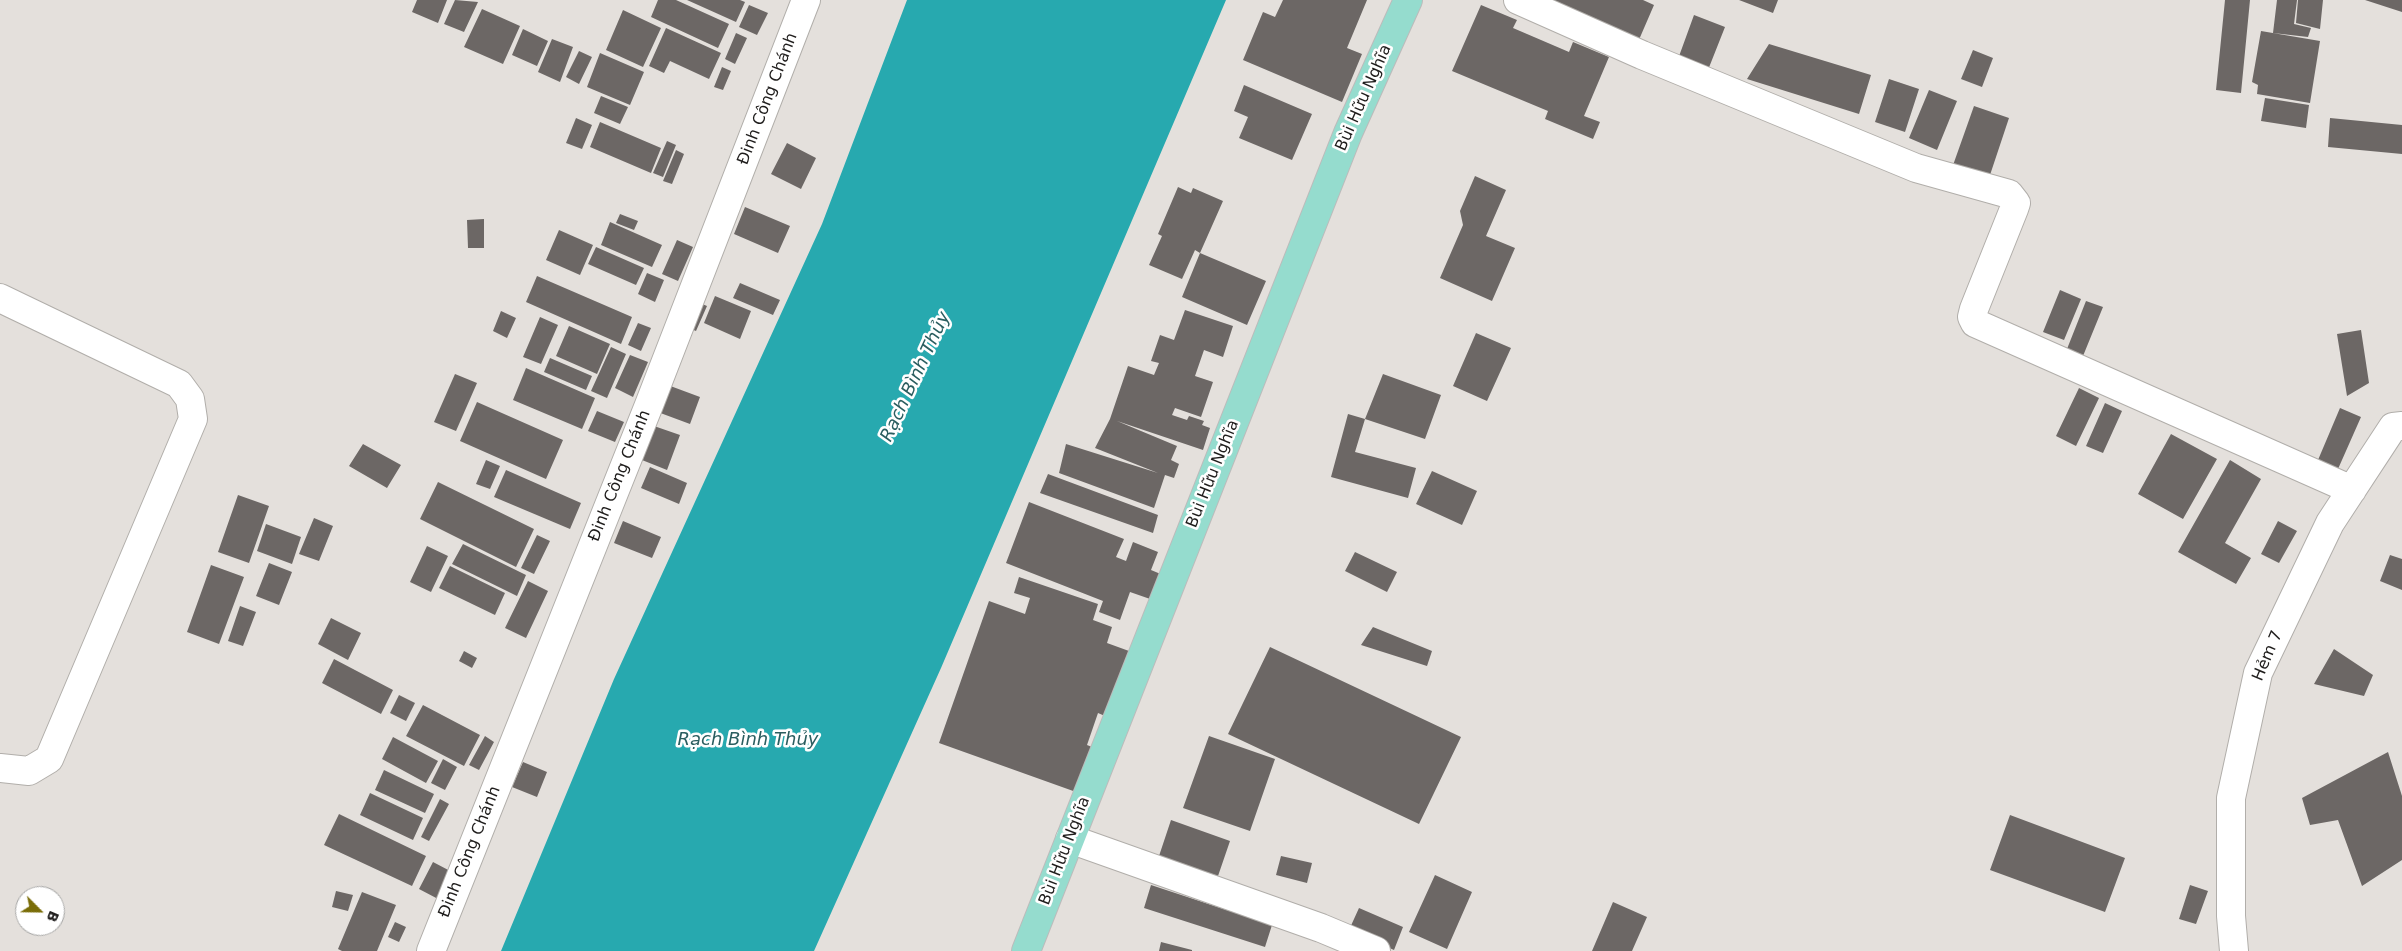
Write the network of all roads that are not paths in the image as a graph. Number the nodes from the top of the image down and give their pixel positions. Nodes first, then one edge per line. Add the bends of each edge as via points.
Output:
1 (806, 0) edge
2 (1408, 0) edge
3 (1518, 0) edge
4 (0, 298) edge
5 (2402, 426) edge
6 (2352, 490) junction
7 (0, 768) edge
8 (1070, 838) junction
9 (431, 951) edge
10 (1026, 951) edge
11 (1376, 951) edge
12 (2234, 951) edge

1 - 9 street, Đinh Công Chánh via 649,406
2 - 8 main road, Bùi Hữu Nghĩa via 1348,133
3 - 6 street via 1916,168 2009,194 2016,203 1974,309 1972,317 1976,323
4 - 7 street via 179,384 190,399 193,419 49,759 28,771
5 - 6 street, Hẻm 7 via 2393,427
6 - 12 street, Hẻm 7 via 2330,523 2258,673 2231,798
8 - 10 main road, Bùi Hữu Nghĩa
8 - 11 street via 1321,928

